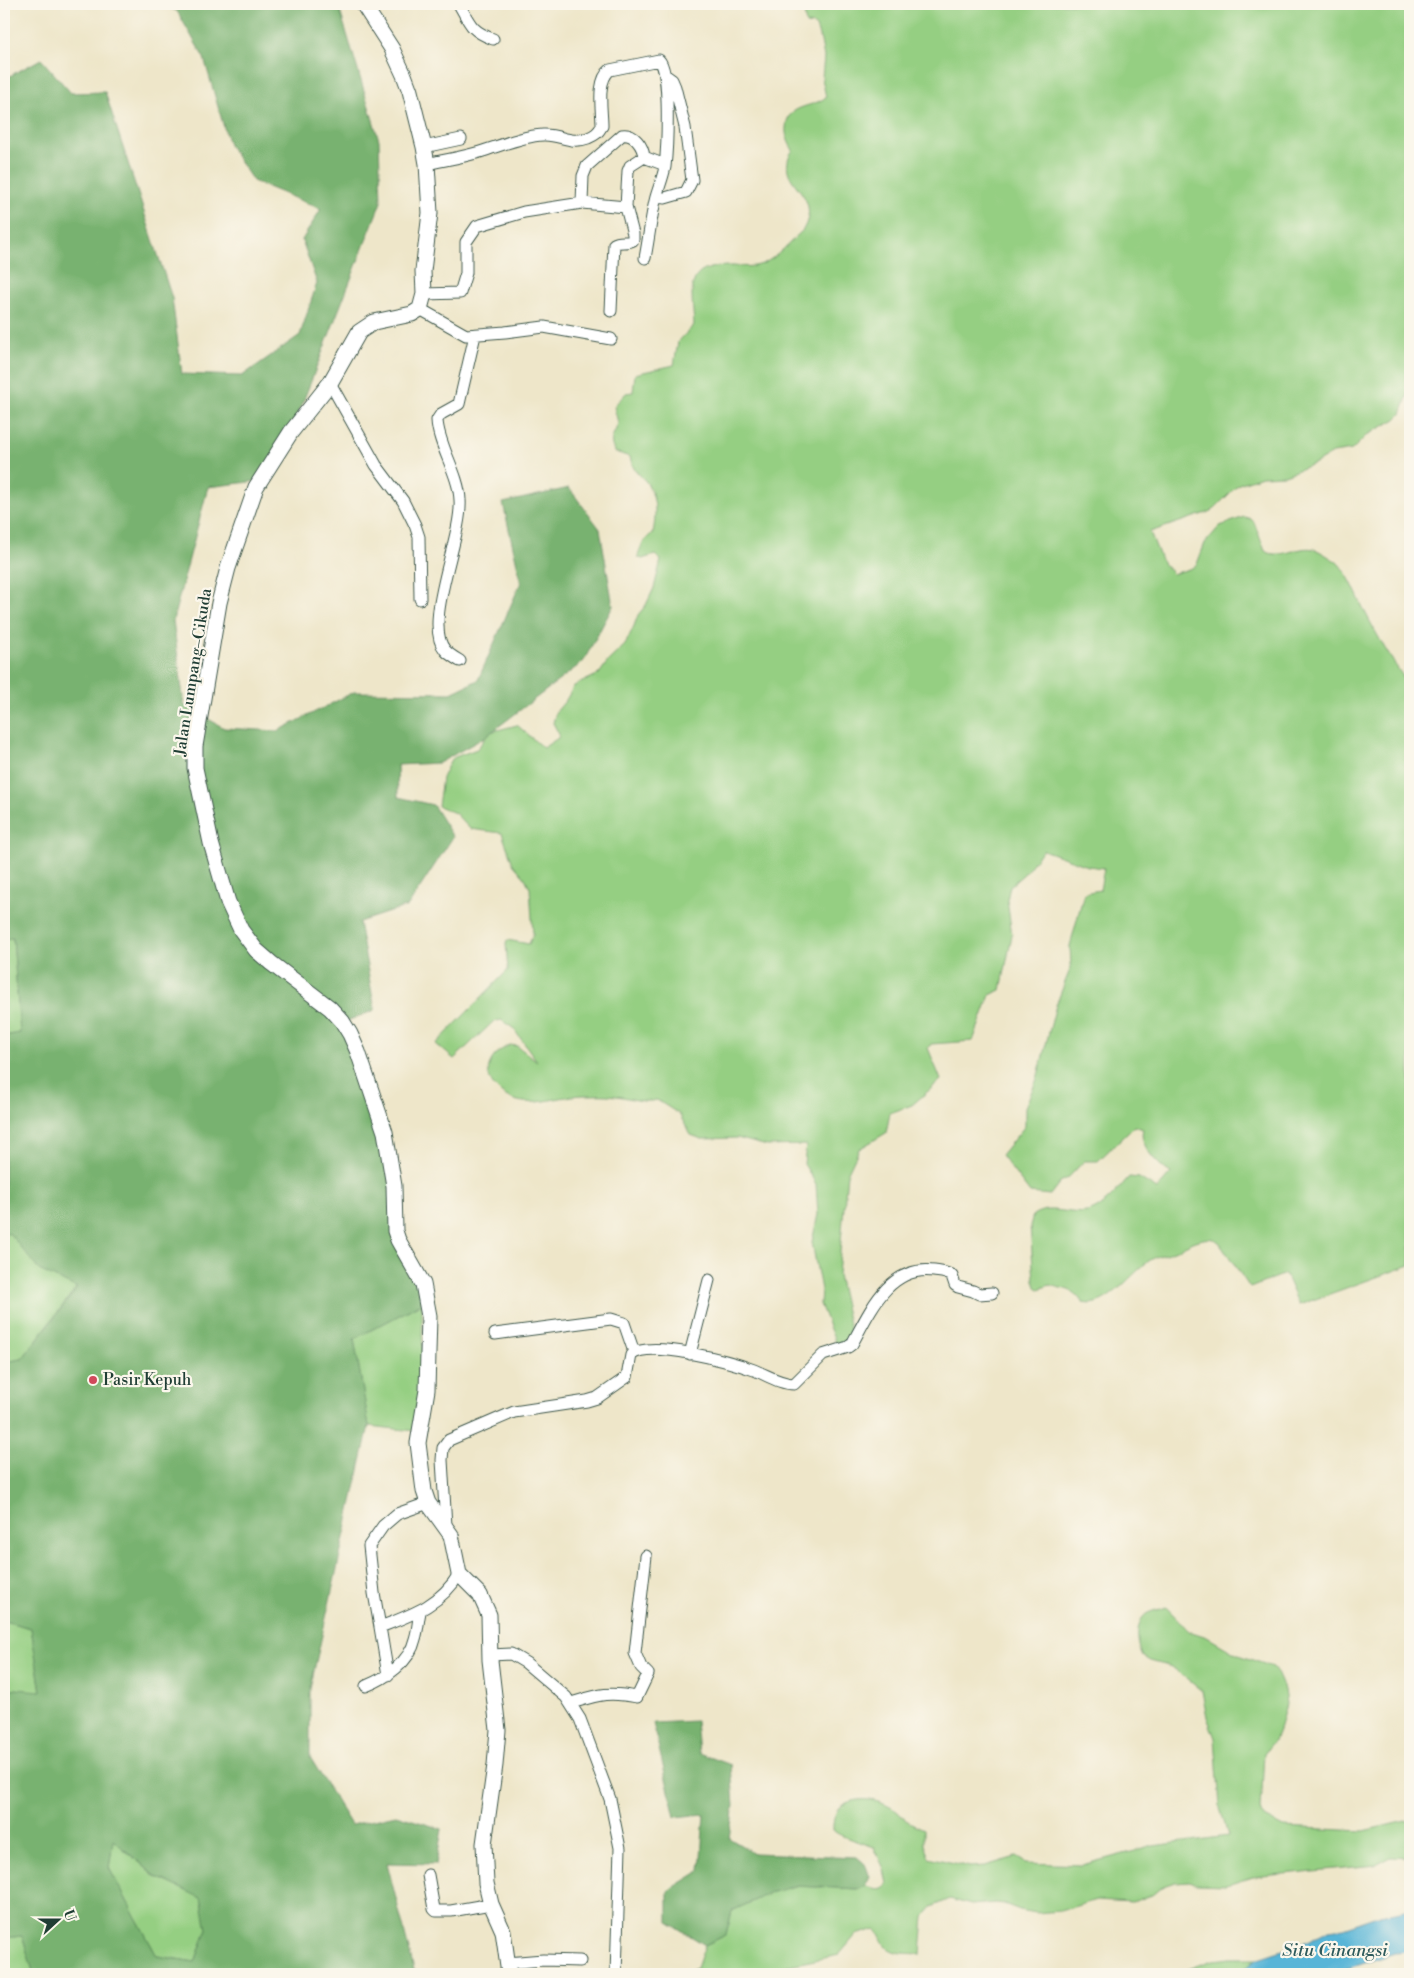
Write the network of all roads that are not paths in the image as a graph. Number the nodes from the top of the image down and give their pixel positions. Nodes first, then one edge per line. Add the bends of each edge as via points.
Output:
1 (363, 4) edge
2 (458, 4) edge
3 (493, 39) dead end
4 (665, 75) junction
5 (461, 140) dead end
6 (424, 147) junction
7 (644, 157) junction
8 (427, 164) junction
9 (665, 165) junction
10 (656, 197) junction
11 (582, 203) junction
12 (626, 208) junction
13 (645, 258) dead end
14 (422, 302) junction
15 (612, 311) dead end
16 (475, 335) junction
17 (611, 339) dead end
18 (330, 384) junction
19 (420, 599) dead end
20 (460, 661) dead end
21 (709, 1280) dead end
22 (992, 1293) dead end
23 (495, 1334) dead end
24 (634, 1352) junction
25 (690, 1354) junction
26 (428, 1502) junction
27 (446, 1526) junction
28 (646, 1556) dead end
29 (459, 1574) junction
30 (420, 1612) junction
31 (380, 1627) junction
32 (491, 1655) junction
33 (388, 1675) junction
34 (366, 1686) dead end
35 (570, 1704) junction
36 (428, 1875) dead end
37 (491, 1904) junction
38 (580, 1961) dead end
39 (508, 1969) edge
40 (616, 1974) edge

1 - 6 street via 404,74
2 - 3 street via 473,29
4 - 8 street via 659,60 606,73 602,84 602,126 595,135 580,141 542,135
4 - 9 street
4 - 10 street via 675,87 685,126 692,180 686,192
5 - 6 street
6 - 8 street
7 - 9 street
7 - 11 street via 637,141 622,134 587,166 583,176
7 - 12 street via 628,171
8 - 14 street via 430,213
9 - 10 street
10 - 13 street
11 - 12 street
11 - 14 street via 524,212 477,226 466,242 466,272 460,293
12 - 15 street via 633,240 614,244
14 - 16 street via 466,334
14 - 18 street, Jalan Lumpang–Cikuda via 412,314 374,322 359,332
16 - 17 street via 544,327
16 - 20 street via 459,404 440,414 437,420 460,500 454,549 440,598 439,633 444,650
18 - 19 street via 415,525 419,537
18 - 26 street, Jalan Lumpang–Cikuda via 291,432 256,487 242,526 219,603 195,768 211,843 228,902 241,930 256,950 342,1021 358,1052 385,1132 394,1186 395,1231 423,1284 429,1316 427,1390 418,1443
21 - 25 street
22 - 25 street via 979,1294 958,1287 948,1273 925,1270 906,1273 883,1292 852,1344 823,1355 794,1384 786,1384 728,1362
23 - 24 street via 611,1319 624,1323
24 - 25 street via 662,1349
24 - 27 street via 628,1377 596,1398 514,1412 449,1440 443,1448 442,1460
26 - 27 street, Jalan Lumpang–Cikuda
26 - 31 street via 397,1514 383,1526 370,1546
27 - 29 street, Jalan Lumpang–Cikuda
28 - 35 street via 635,1653 648,1674 640,1693 636,1697 604,1694
29 - 30 street via 453,1584
29 - 32 street via 485,1603 489,1615
30 - 31 street
30 - 33 street via 415,1641 408,1655
31 - 33 street
32 - 35 street via 511,1654 526,1663
32 - 37 street via 498,1730 484,1844
33 - 34 street
35 - 40 street via 580,1719 610,1799 620,1848
36 - 37 street via 436,1911
37 - 39 street via 503,1931
38 - 39 street via 543,1960

